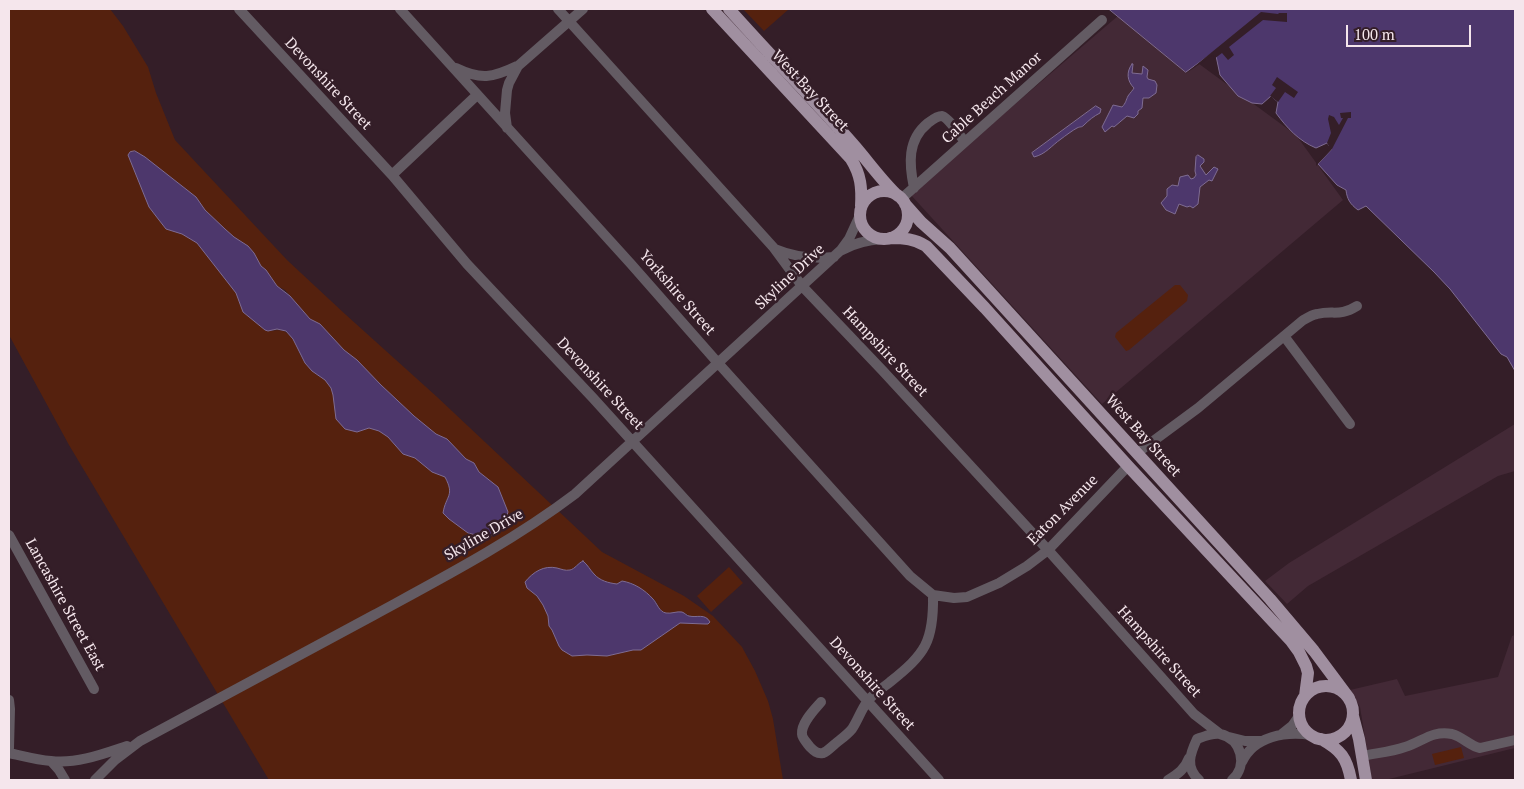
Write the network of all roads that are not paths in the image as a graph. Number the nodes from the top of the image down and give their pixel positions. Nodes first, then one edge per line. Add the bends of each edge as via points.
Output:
1 (239, 9) edge
2 (400, 9) edge
3 (558, 9) edge
4 (583, 9) edge
5 (712, 9) edge
6 (729, 9) edge
7 (1102, 20) dead end
8 (569, 21) junction
9 (450, 66) junction
10 (518, 66) junction
11 (477, 95) junction
12 (507, 128) junction
13 (965, 142) junction
14 (392, 175) junction
15 (914, 188) junction
16 (901, 200) junction
17 (860, 211) junction
18 (886, 239) junction
19 (774, 248) junction
20 (838, 253) junction
21 (802, 286) junction
22 (1357, 306) dead end
23 (1284, 336) junction
24 (718, 363) junction
25 (1350, 424) dead end
26 (632, 441) junction
27 (1137, 453) junction
28 (1128, 466) junction
29 (9, 536) edge
30 (1048, 550) junction
31 (933, 595) junction
32 (94, 689) dead end
33 (1305, 696) junction
34 (1349, 698) junction
35 (9, 700) edge
36 (867, 701) junction
37 (821, 702) dead end
38 (1194, 714) junction
39 (1299, 716) junction
40 (1353, 716) junction
41 (1282, 734) junction
42 (1224, 736) junction
43 (1316, 737) junction
44 (1197, 739) junction
45 (1515, 740) edge
46 (140, 741) junction
47 (1262, 741) junction
48 (9, 748) edge
49 (9, 753) edge
50 (1362, 756) junction
51 (1189, 757) junction
52 (51, 761) junction
53 (1242, 762) junction
54 (1235, 778) edge
55 (65, 780) edge
56 (94, 780) edge
57 (939, 780) edge
58 (1169, 780) edge
59 (1197, 780) edge
60 (1352, 780) edge
61 (1366, 780) edge

1 - 14 street, Devonshire Street
2 - 9 street, Yorkshire Street
3 - 8 street, Hampshire Street
4 - 8 street
5 - 17 main road, West Bay Street via 851,159 860,178
6 - 16 main road, West Bay Street via 854,144
7 - 13 street, Cable Beach Manor
8 - 10 street
8 - 19 street, Hampshire Street
9 - 10 street via 485,78
9 - 11 street, Yorkshire Street
10 - 12 street via 507,90
11 - 12 street, Yorkshire Street
11 - 14 street
12 - 24 street, Yorkshire Street
13 - 15 street, Cable Beach Manor
13 - 15 street via 944,117 936,117 926,125 912,147 910,161
14 - 26 street, Devonshire Street via 467,264
15 - 16 street, Cable Beach Manor
16 - 17 main road via 889,192 875,193 866,198
16 - 18 main road via 908,214 906,224 900,233
16 - 27 main road, West Bay Street via 950,248
17 - 18 main road via 861,224 866,232
17 - 20 street, Skyline Drive via 852,233
18 - 20 street, Skyline Drive via 854,244
18 - 28 main road, West Bay Street via 912,240 926,246
19 - 20 street via 801,257
19 - 21 street, Hampshire Street
20 - 21 street, Skyline Drive
21 - 24 street, Skyline Drive
21 - 30 street, Hampshire Street
22 - 23 street via 1342,313 1314,315
23 - 25 street
23 - 27 street via 1198,408
24 - 26 street, Skyline Drive
24 - 31 street, Yorkshire Street via 910,576
26 - 36 street, Devonshire Street
26 - 46 street, Skyline Drive via 575,494 517,534 402,600
27 - 34 main road, West Bay Street via 1270,599
28 - 30 street, Eaton Avenue
28 - 33 main road, West Bay Street via 1291,641 1304,660 1308,673
29 - 32 street, Lancashire Street East
30 - 31 street, Eaton Avenue via 1014,574 967,598
30 - 38 street, Hampshire Street
31 - 36 street via 934,616 926,646 911,665
33 - 34 main road via 1318,687 1328,686 1342,691
33 - 39 main road
34 - 40 main road
35 - 48 street
36 - 37 street via 851,730 830,749 820,753 811,748 802,733 805,723
36 - 57 street, Devonshire Street
38 - 42 street, Hampshire Street
38 - 44 street, Hampshire Street via 1198,726
39 - 41 street
39 - 43 main road via 1304,728
40 - 43 main road via 1345,733 1334,739
40 - 50 main road
41 - 43 street
41 - 47 street
42 - 44 street via 1211,734
42 - 47 street
42 - 53 street via 1239,749
43 - 60 main road via 1343,755
44 - 51 street
45 - 50 street via 1480,748 1457,736 1438,734 1405,747
46 - 52 street via 79,760
46 - 56 street, Skyline Drive
47 - 53 street via 1250,749
49 - 52 street
50 - 61 main road
51 - 58 street via 1181,772
51 - 59 street via 1191,771
52 - 55 street
53 - 54 street
58 - 59 street

